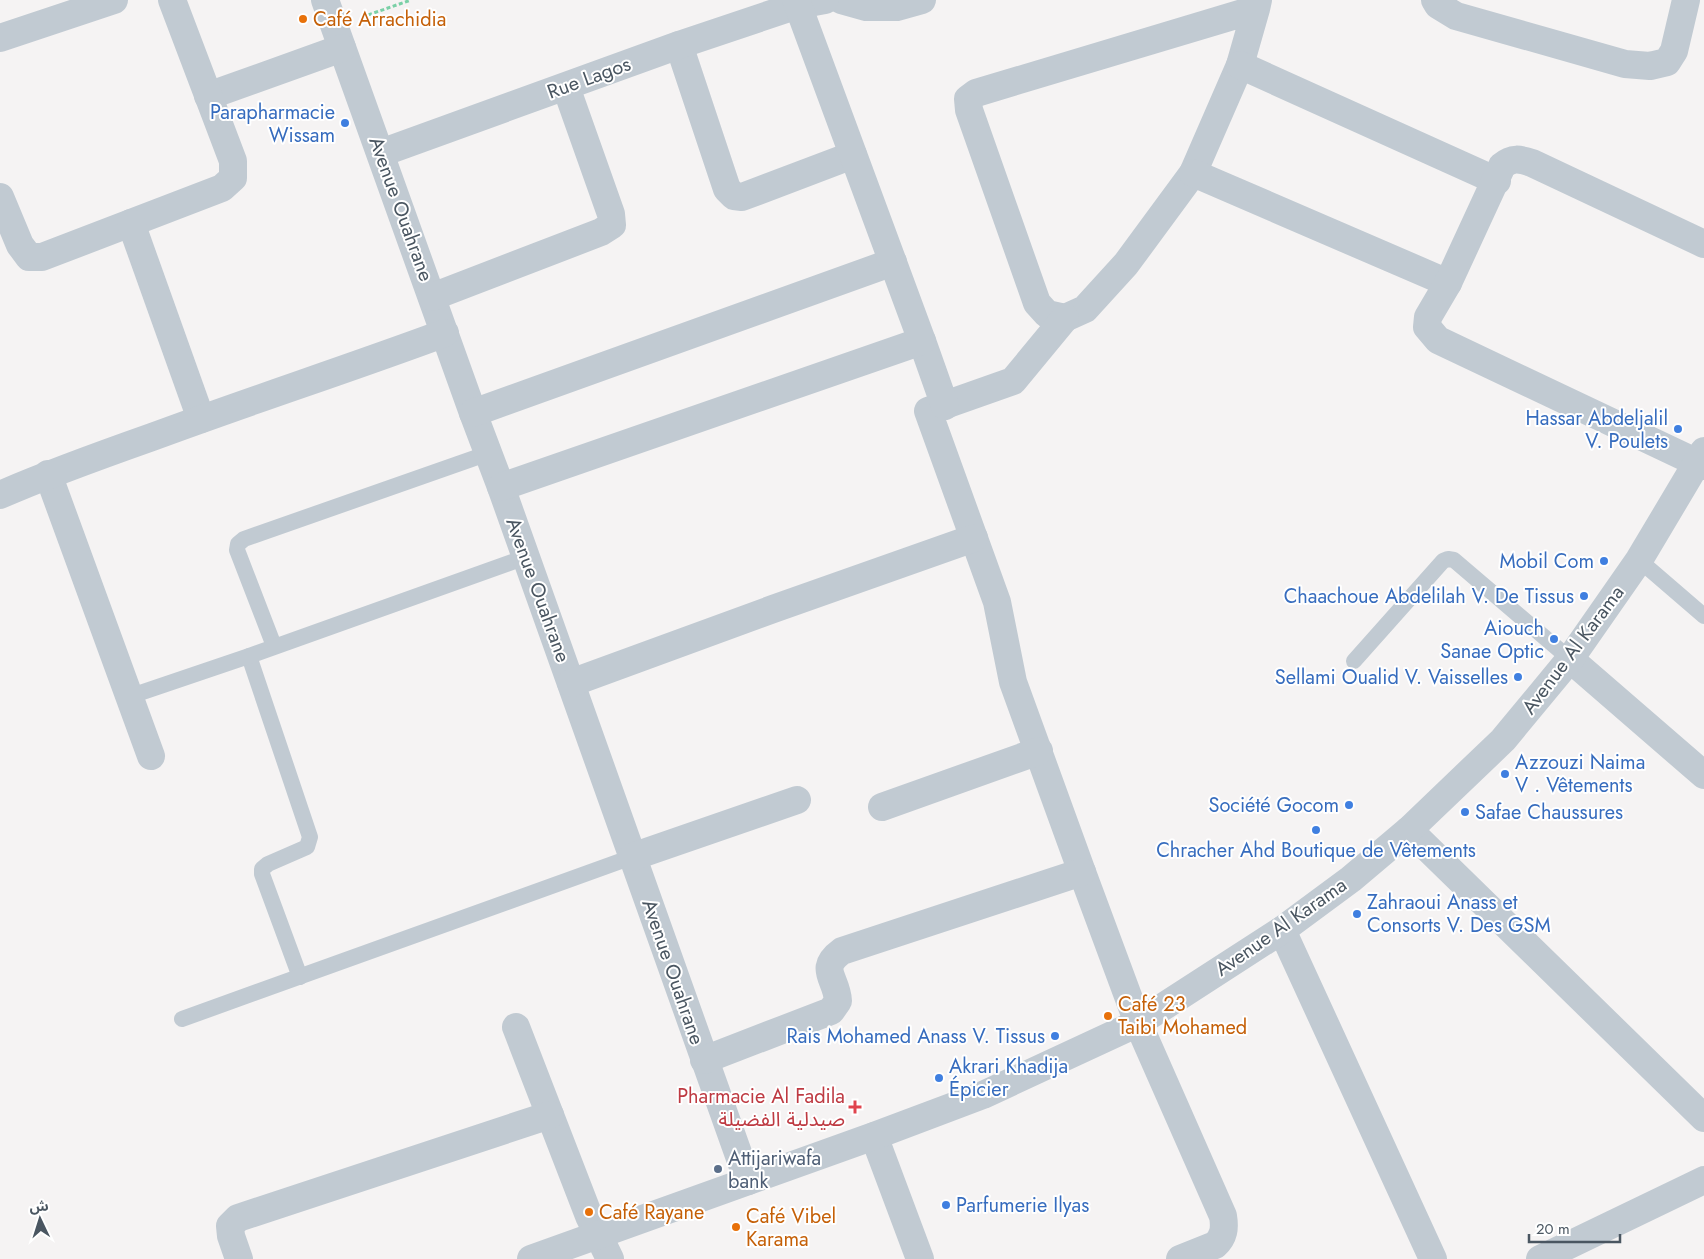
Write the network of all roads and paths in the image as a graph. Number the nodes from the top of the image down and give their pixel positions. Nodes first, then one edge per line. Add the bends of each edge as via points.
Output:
1 (114, 0) edge
2 (172, 0) edge
3 (325, 0) edge
4 (411, 0) edge
5 (825, 0) edge
6 (842, 0) edge
7 (922, 0) edge
8 (1435, 0) edge
9 (1686, 0) edge
10 (797, 2) edge
11 (1257, 4) edge
12 (339, 37) junction
13 (0, 38) edge
14 (679, 45) junction
15 (1240, 65) junction
16 (566, 87) junction
17 (208, 96) junction
18 (381, 153) junction
19 (853, 155) junction
20 (1193, 173) junction
21 (1497, 181) junction
22 (0, 197) edge
23 (131, 223) junction
24 (1704, 244) edge
25 (893, 262) junction
26 (1448, 283) junction
27 (432, 297) junction
28 (1065, 318) junction
29 (445, 333) junction
30 (922, 341) junction
31 (945, 406) junction
32 (473, 413) junction
33 (201, 419) junction
34 (488, 453) junction
35 (1702, 460) edge
36 (48, 474) junction
37 (501, 487) junction
38 (0, 495) edge
39 (974, 538) junction
40 (526, 557) junction
41 (1639, 560) junction
42 (1704, 616) edge
43 (274, 646) junction
44 (249, 656) junction
45 (1570, 659) junction
46 (1354, 661) dead end
47 (572, 683) junction
48 (131, 696) junction
49 (1039, 751) junction
50 (151, 756) dead end
51 (1704, 775) edge
52 (797, 800) dead end
53 (882, 807) dead end
54 (1409, 830) junction
55 (632, 857) junction
56 (1082, 872) junction
57 (1282, 930) junction
58 (300, 977) junction
59 (182, 1019) dead end
60 (1138, 1023) junction
61 (516, 1027) dead end
62 (704, 1060) junction
63 (550, 1115) junction
64 (1704, 1118) edge
65 (874, 1136) junction
66 (1704, 1180) edge
67 (748, 1182) junction
68 (599, 1235) junction
69 (239, 1259) edge
70 (531, 1259) edge
71 (610, 1259) edge
72 (920, 1259) edge
73 (1180, 1259) edge
74 (1433, 1259) edge
75 (1540, 1259) edge

1 - 13 street
2 - 17 street
3 - 12 street, Avenue Ouahrane
4 - 12 path
5 - 10 street, Rue Lagos
6 - 7 street via 866,7 897,7
8 - 9 street via 1456,16 1626,64 1650,66 1667,62 1674,51
10 - 14 street, Rue Lagos
10 - 19 street
11 - 15 street
11 - 28 street via 976,92 968,99 969,110 1038,303 1047,314
12 - 17 street
12 - 18 street, Avenue Ouahrane
14 - 16 street, Rue Lagos
14 - 19 street via 727,189 734,196 742,197
15 - 20 street
15 - 21 street
16 - 18 street, Rue Lagos
16 - 27 street via 612,224 601,232
17 - 23 street via 233,161 233,178 222,188
18 - 27 street, Avenue Ouahrane
19 - 25 street
20 - 26 street
20 - 28 street via 1126,264 1085,309
21 - 24 street via 1507,161 1517,159 1532,163
21 - 26 street
22 - 23 street via 20,245 29,257 42,257
23 - 33 street
25 - 30 street
25 - 32 street
26 - 35 street via 1428,317 1428,328 1438,340
27 - 29 street, Avenue Ouahrane
28 - 31 street via 1014,381
29 - 32 street, Avenue Ouahrane
29 - 33 street
30 - 31 street
30 - 37 street
31 - 39 street via 928,411
32 - 34 street, Avenue Ouahrane
33 - 36 street
34 - 37 street, Avenue Ouahrane
34 - 43 lane via 244,539 238,544 237,550
35 - 41 street, Avenue Al Karama
36 - 38 street
36 - 48 street
37 - 40 street, Avenue Ouahrane
39 - 47 street
39 - 49 street via 997,602 1014,682
40 - 43 lane
40 - 47 street, Avenue Ouahrane
41 - 42 lane
41 - 45 street, Avenue Al Karama
43 - 44 lane
44 - 48 lane
44 - 58 lane via 310,837 307,847 262,869
45 - 46 lane via 1454,560 1448,559
45 - 51 street
45 - 54 street, Avenue Al Karama via 1502,740
47 - 55 street, Avenue Ouahrane
48 - 50 street
49 - 53 street
49 - 56 street
52 - 55 street
54 - 57 street, Avenue Al Karama via 1351,879
54 - 64 street
55 - 58 lane
55 - 62 street, Avenue Ouahrane
56 - 60 street
56 - 62 street via 842,951 829,964 829,974 838,994 838,1001 830,1011
57 - 60 street, Avenue Al Karama
57 - 74 street
58 - 59 lane
60 - 65 street, Avenue Al Karama via 983,1095
60 - 73 street via 1225,1226 1220,1241 1215,1245
61 - 63 street
62 - 67 street, Avenue Ouahrane
63 - 68 street
63 - 69 street via 238,1218 230,1226
65 - 67 street, Avenue Al Karama
65 - 72 street
66 - 75 street
67 - 68 street, Avenue Al Karama
68 - 70 street, Avenue Al Karama
68 - 71 street

